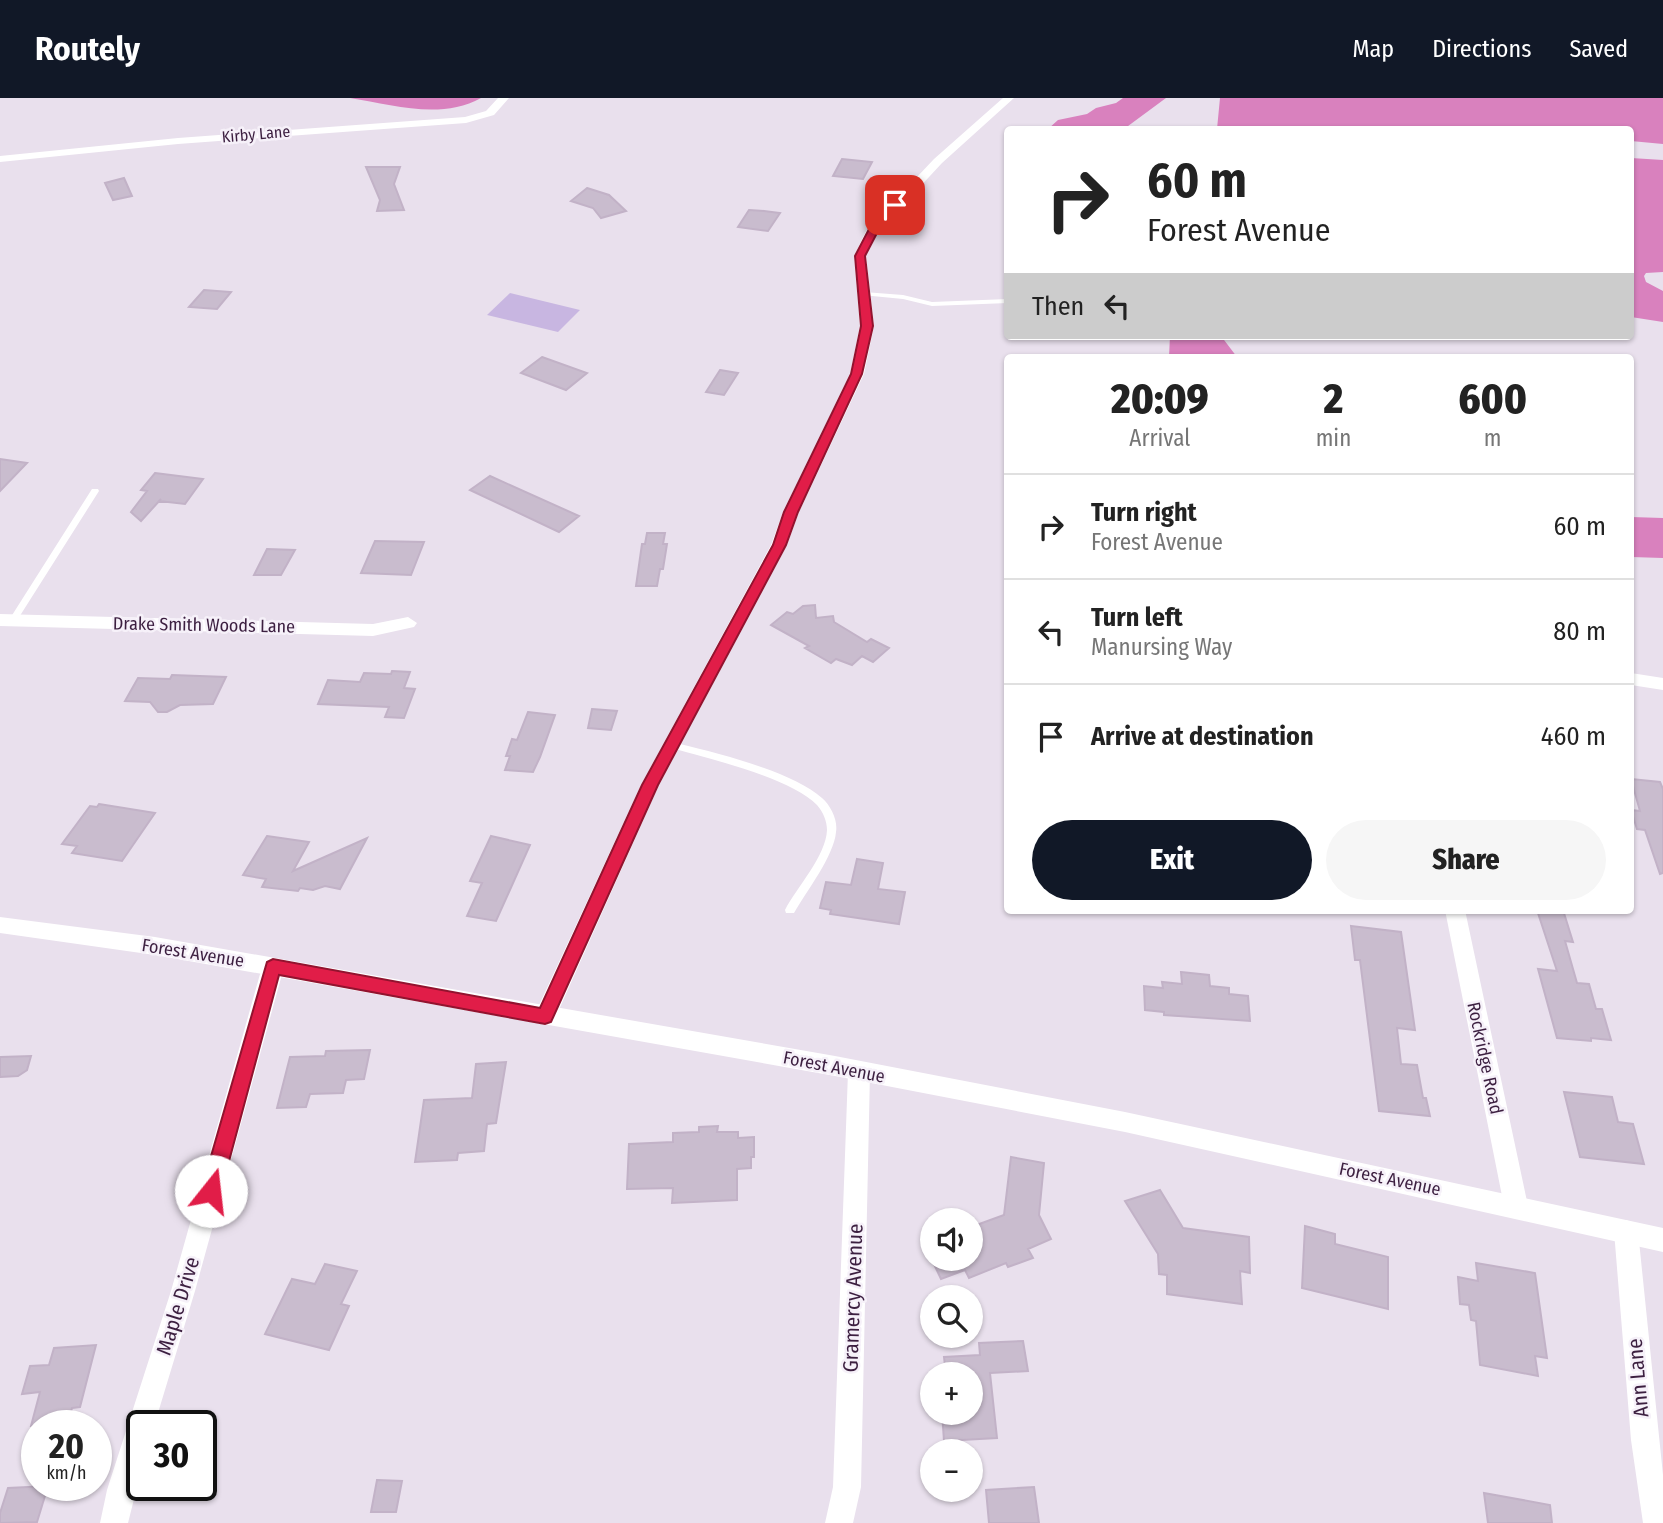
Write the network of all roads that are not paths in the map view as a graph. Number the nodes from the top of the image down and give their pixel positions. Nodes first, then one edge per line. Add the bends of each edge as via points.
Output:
1 (504, 98) edge
2 (1009, 98) edge
3 (0, 159) edge
4 (864, 293) junction
5 (1004, 301) edge
6 (95, 491) dead end
7 (6, 620) edge
8 (408, 623) dead end
9 (1634, 679) edge
10 (1663, 684) edge
11 (671, 745) junction
12 (790, 910) dead end
13 (1456, 914) edge
14 (0, 925) edge
15 (273, 967) junction
16 (545, 1016) junction
17 (859, 1072) junction
18 (1516, 1206) junction
19 (1626, 1231) junction
20 (1663, 1240) edge
21 (114, 1523) edge
22 (839, 1523) edge
23 (1657, 1523) edge

1 - 3 street, Kirby Lane via 490,113 466,120
2 - 4 street via 938,162 872,232 860,256
4 - 5 lane via 932,304
4 - 11 street via 867,326 856,374 779,545
6 - 7 lane
7 - 8 street, Drake Smith Woods Lane via 373,630
9 - 10 street
11 - 12 lane via 705,752 783,782 818,800 829,814 829,843
11 - 16 street
13 - 18 street, Rockridge Road
14 - 15 street, Forest Avenue
15 - 16 street, Forest Avenue
15 - 21 street, Maple Drive
16 - 17 street, Forest Avenue
17 - 18 street, Forest Avenue via 1125,1122
17 - 22 street, Gramercy Avenue via 847,1487
18 - 19 street, Forest Avenue
19 - 20 street, Forest Avenue
19 - 23 street, Ann Lane via 1644,1440

